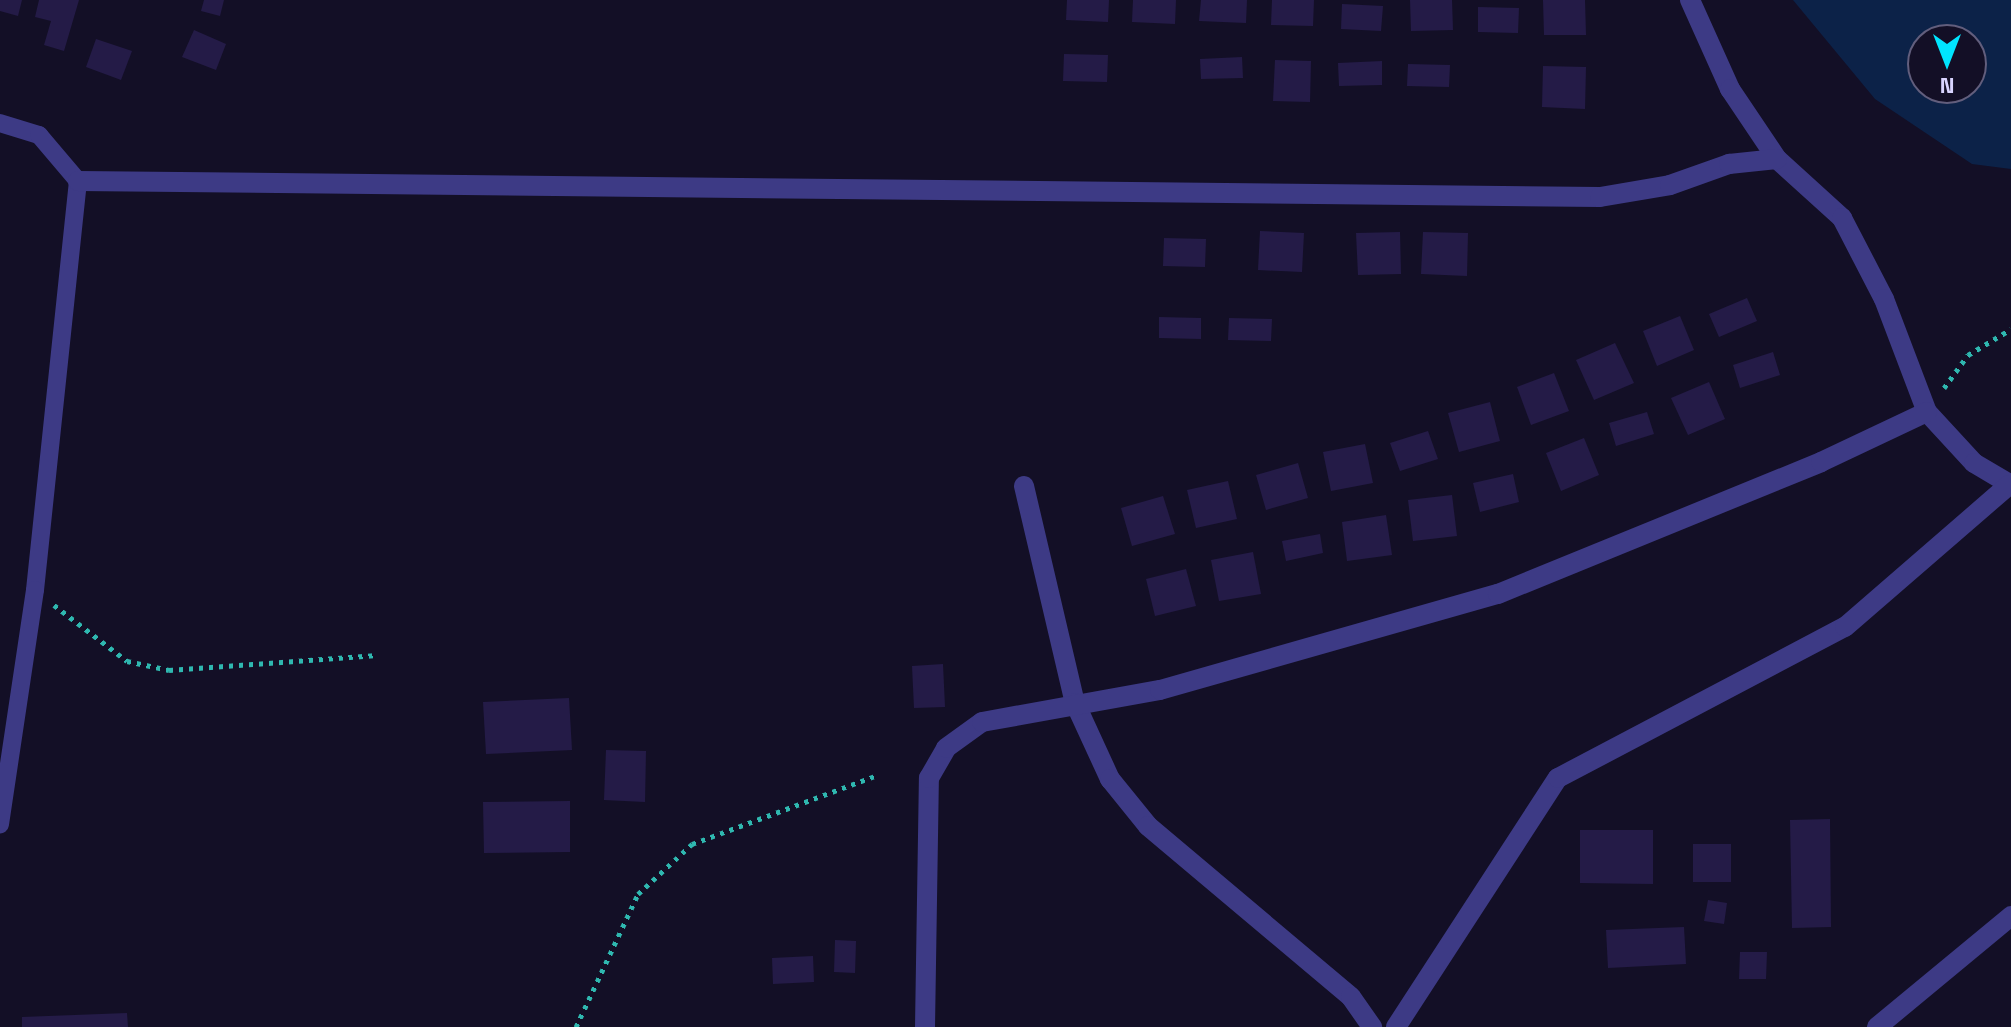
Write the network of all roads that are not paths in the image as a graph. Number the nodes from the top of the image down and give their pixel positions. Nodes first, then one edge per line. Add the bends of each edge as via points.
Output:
1 (1690, 0) edge
2 (0, 123) edge
3 (1777, 159) junction
4 (78, 181) junction
5 (1927, 412) junction
6 (2010, 485) edge
7 (1024, 486) dead end
8 (1075, 703) junction
9 (0, 824) edge
10 (2011, 916) edge
11 (925, 1027) edge
12 (1372, 1027) edge
13 (1396, 1027) edge
14 (1877, 1027) edge

1 - 3 street via 1730,89
2 - 4 lane via 39,135
3 - 4 street via 1729,164 1670,185 1600,197
3 - 5 street via 1842,218 1884,299
4 - 9 lane via 35,590
5 - 6 street via 1974,463
5 - 8 street via 1808,468 1498,594 1160,690
6 - 13 street via 1845,627 1558,778
7 - 8 street
8 - 11 street via 982,722 946,748 929,778
8 - 12 street via 1110,779 1148,826 1351,997
10 - 14 street

